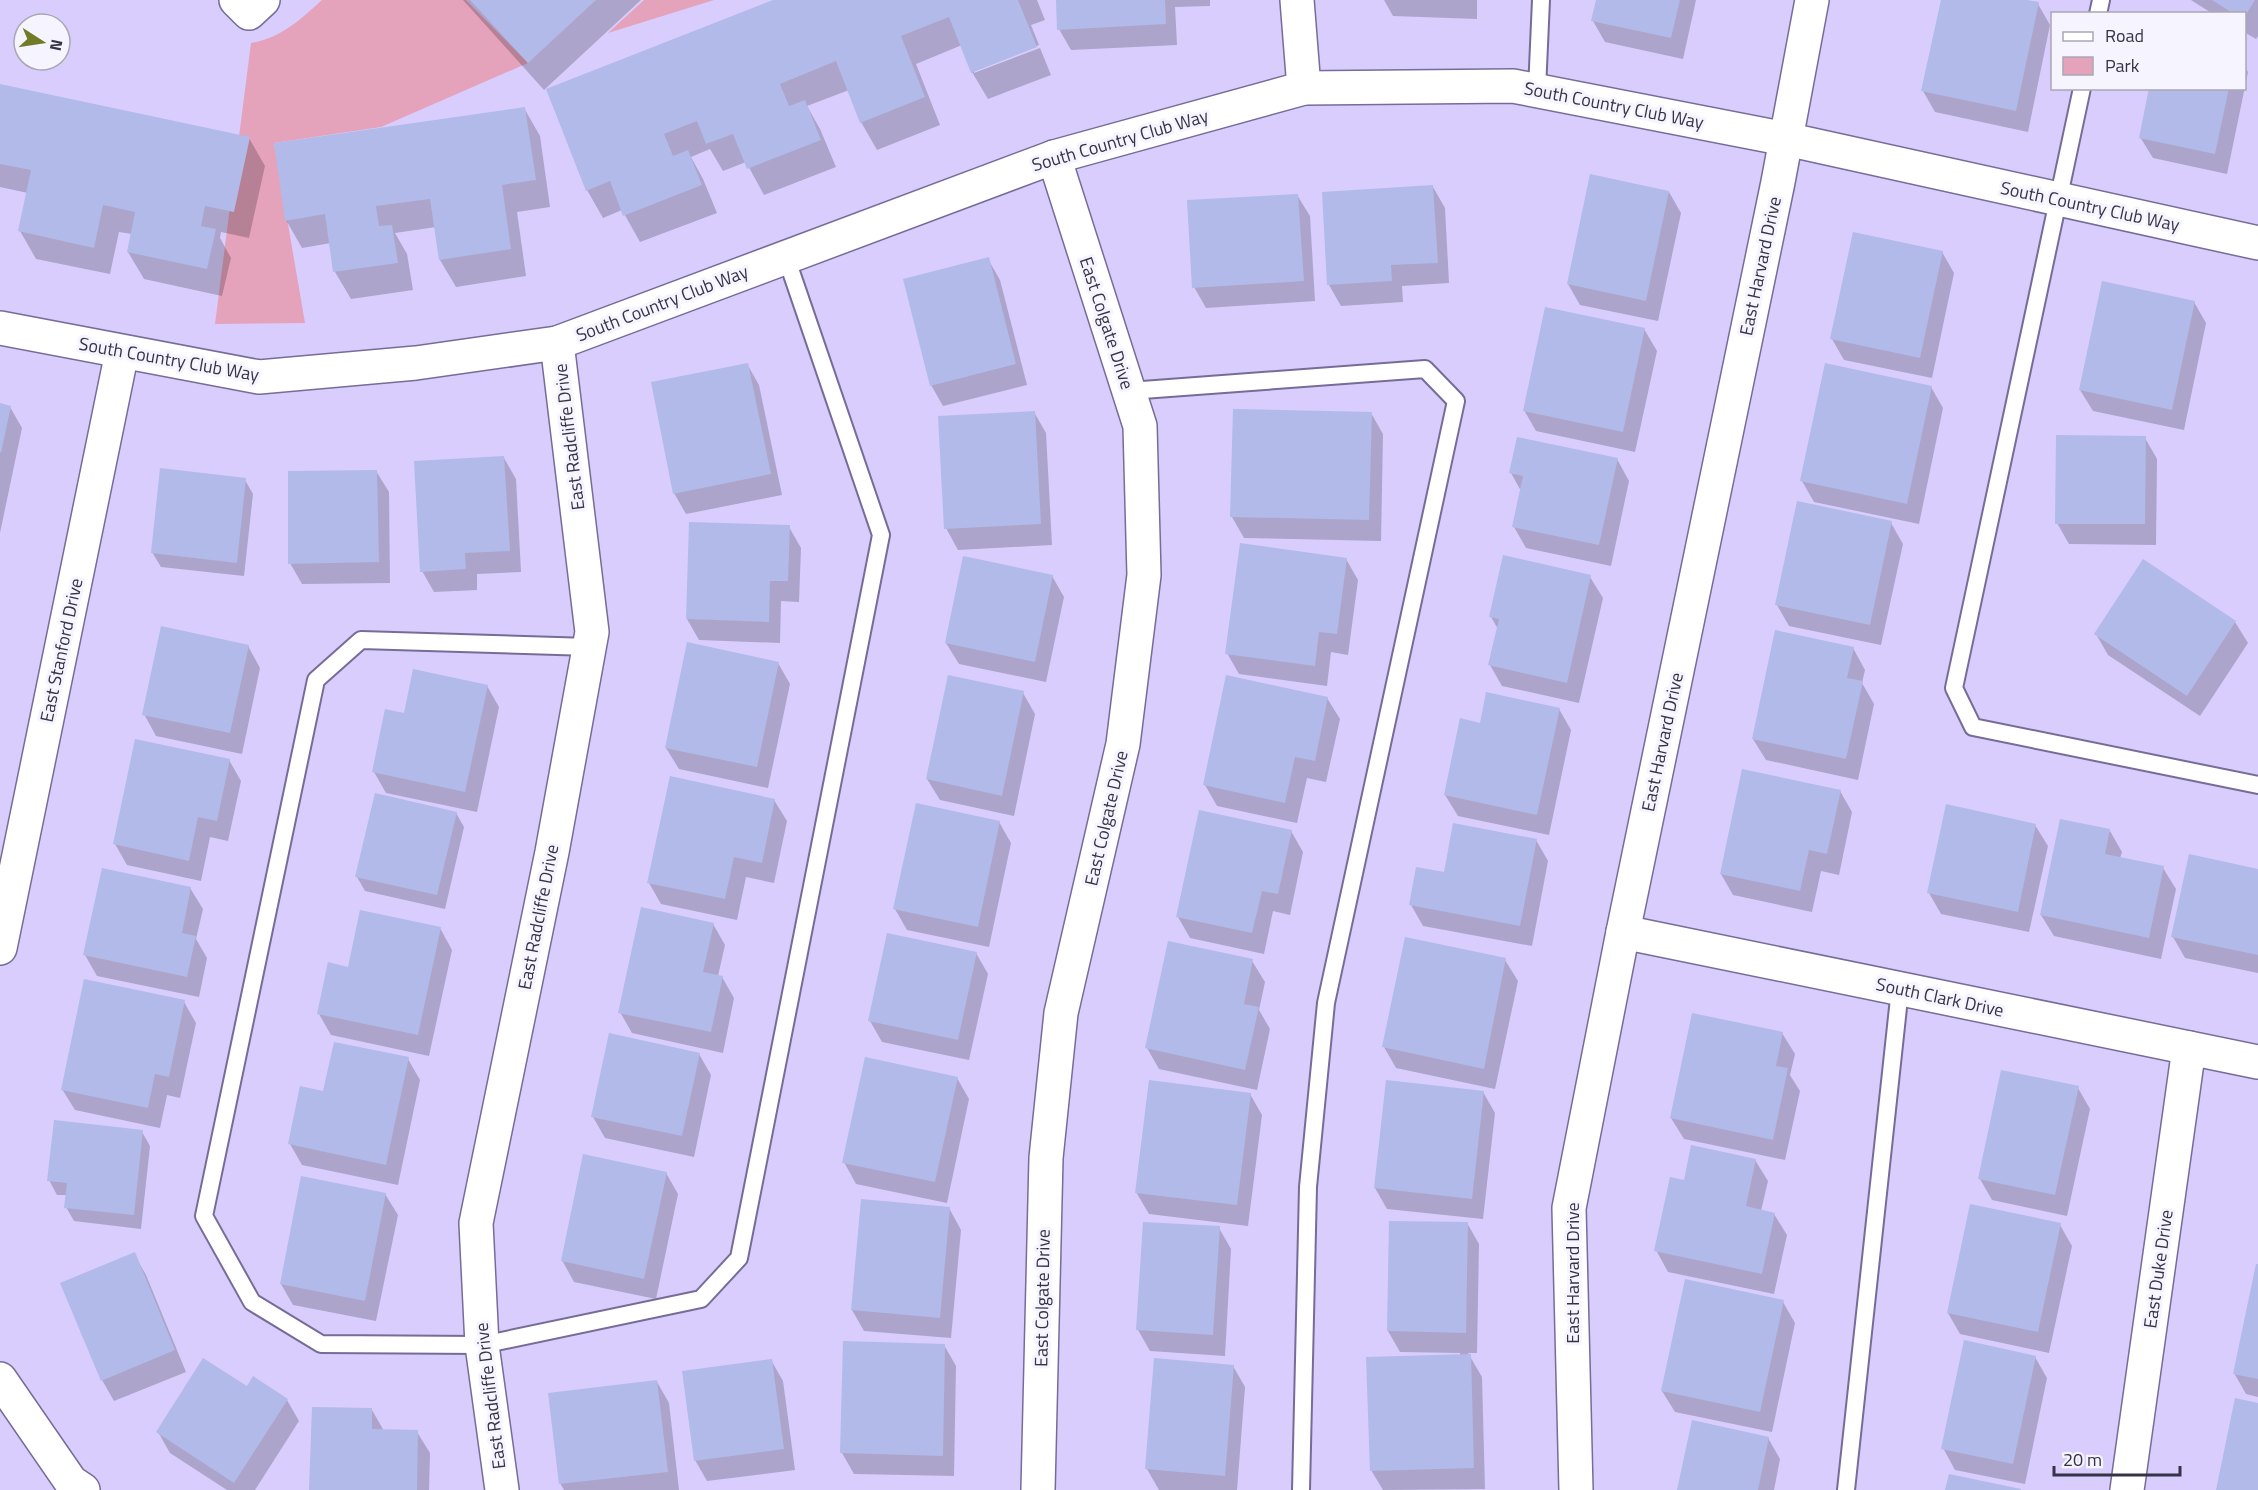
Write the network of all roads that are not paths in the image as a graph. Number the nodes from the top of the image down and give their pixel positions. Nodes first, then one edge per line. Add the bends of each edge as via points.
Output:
1 (236, 0) edge
2 (263, 0) edge
3 (1297, 0) edge
4 (1541, 0) edge
5 (1812, 0) edge
6 (1304, 87) junction
7 (1537, 90) junction
8 (2082, 90) edge
9 (1786, 139) junction
10 (1054, 157) junction
11 (2059, 199) junction
12 (2258, 243) edge
13 (786, 257) junction
14 (0, 328) edge
15 (557, 343) junction
16 (122, 352) junction
17 (1129, 391) junction
18 (590, 647) junction
19 (2258, 785) edge
20 (1623, 932) junction
21 (0, 948) edge
22 (1900, 989) junction
23 (2189, 1048) junction
24 (2258, 1062) edge
25 (482, 1345) junction
26 (0, 1379) edge
27 (83, 1490) edge
28 (502, 1490) edge
29 (1038, 1490) edge
30 (1301, 1490) edge
31 (1576, 1490) edge
32 (1846, 1490) edge
33 (2127, 1490) edge

1 - 2 street via 249,13
3 - 6 street
4 - 7 lane
5 - 9 street, East Harvard Drive
6 - 7 street, South Country Club Way via 1513,86
6 - 10 street, South Country Club Way
7 - 9 street, South Country Club Way
8 - 11 lane
9 - 11 street, South Country Club Way
9 - 20 street, East Harvard Drive
10 - 13 street, South Country Club Way
10 - 17 street, East Colgate Drive
11 - 12 street, South Country Club Way
11 - 19 lane via 1954,688 1973,727
13 - 15 street, South Country Club Way
13 - 25 lane via 881,535 739,1257 701,1299
14 - 16 street, South Country Club Way
15 - 16 street, South Country Club Way via 416,363 259,377
15 - 18 street, East Radcliffe Drive via 592,632
16 - 21 street, East Stanford Drive
17 - 29 street, East Colgate Drive via 1140,426 1144,575 1123,744 1061,1012 1046,1158
17 - 30 lane via 1425,369 1456,401 1326,1003 1308,1187
18 - 25 street, East Radcliffe Drive via 476,1223
18 - 25 lane via 361,640 316,680 204,1216 252,1302 321,1344
20 - 22 street, South Clark Drive
20 - 31 street, East Harvard Drive via 1569,1208
22 - 23 street, South Clark Drive
22 - 32 lane
23 - 24 street, South Clark Drive
23 - 33 street, East Duke Drive
25 - 28 street, East Radcliffe Drive
26 - 27 street via 70,1482

